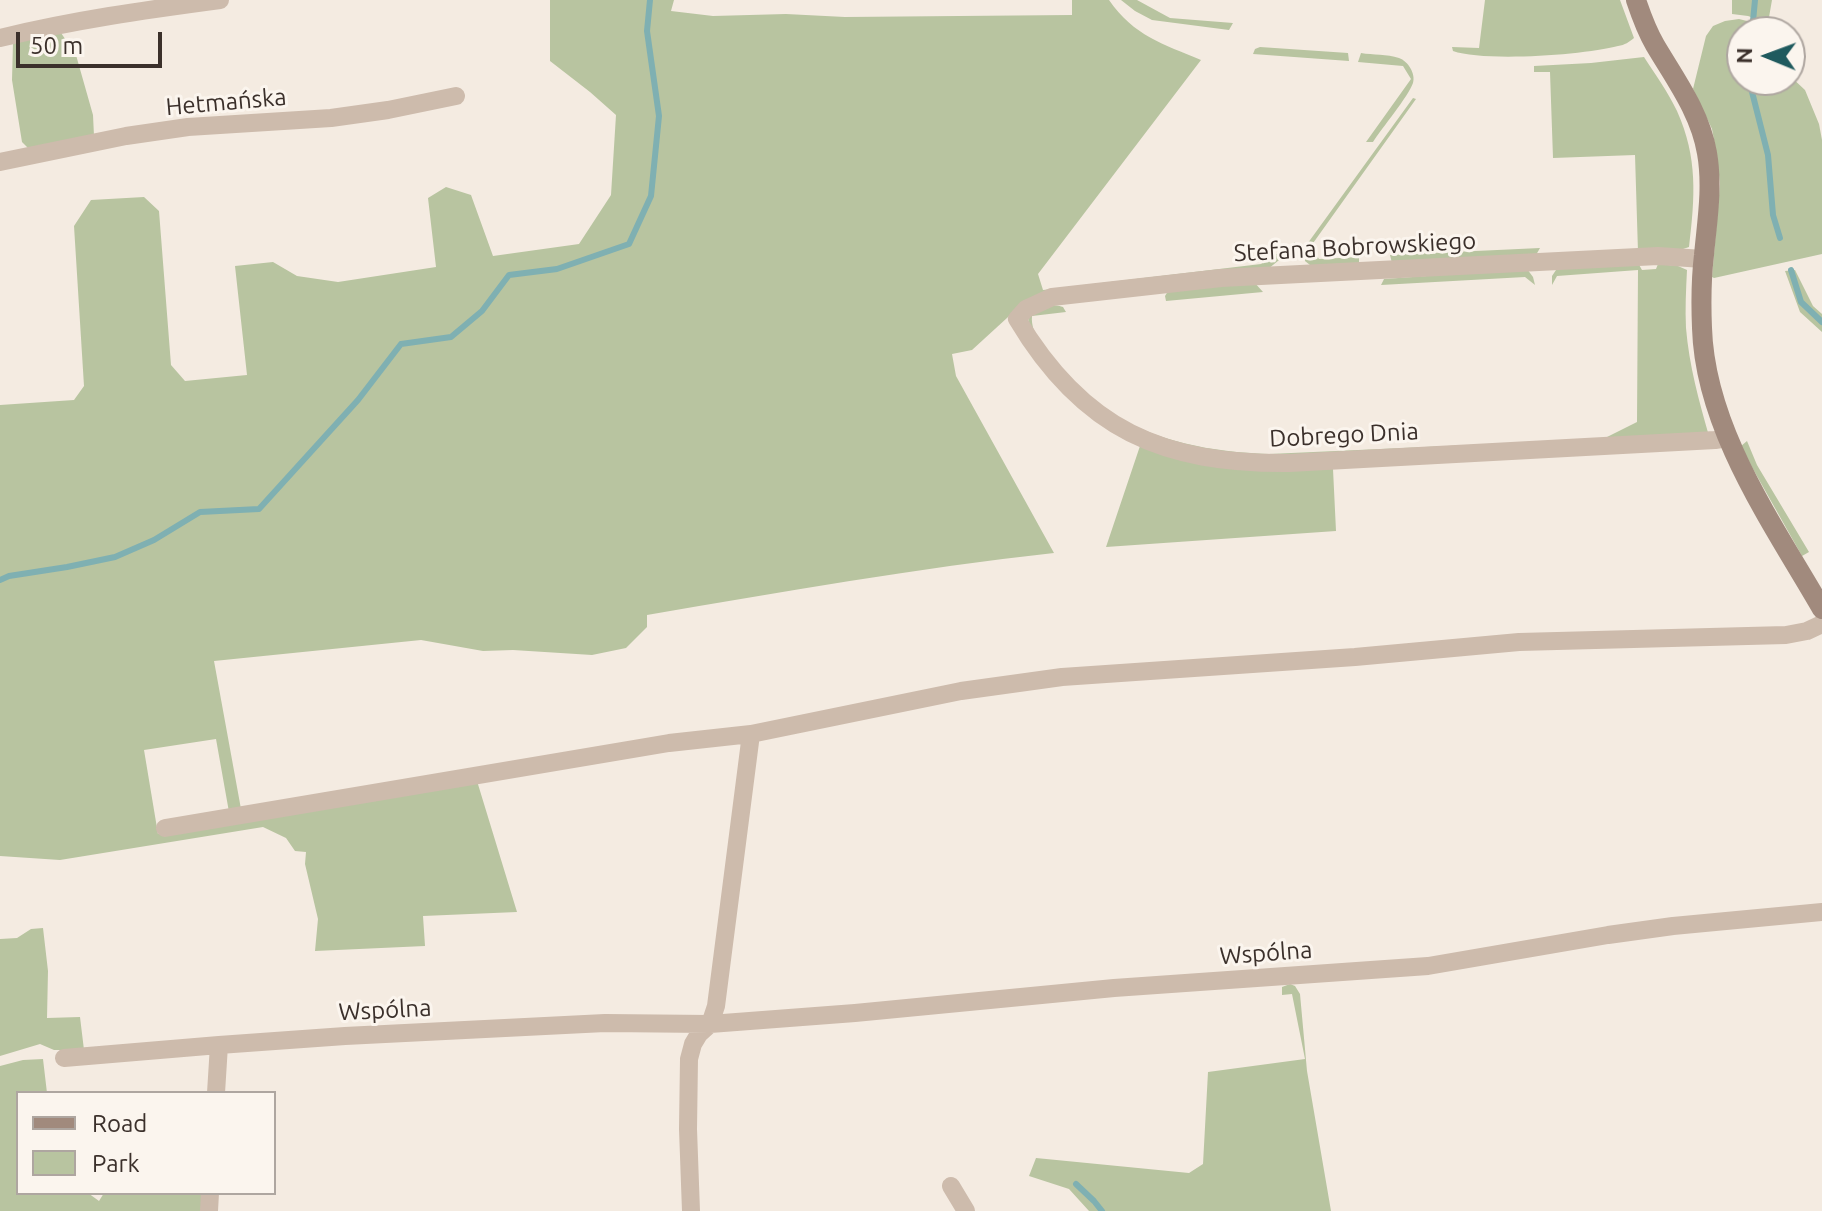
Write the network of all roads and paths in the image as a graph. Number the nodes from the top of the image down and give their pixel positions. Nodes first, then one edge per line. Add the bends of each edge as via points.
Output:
1 (220, 0) edge
2 (1636, 0) edge
3 (0, 38) edge
4 (456, 96) dead end
5 (0, 162) edge
6 (1703, 259) junction
7 (1017, 319) joint
8 (1728, 438) junction
9 (1822, 609) edge
10 (1822, 624) edge
11 (751, 734) junction
12 (165, 828) dead end
13 (1822, 912) edge
14 (710, 1024) junction
15 (219, 1045) junction
16 (64, 1058) dead end
17 (216, 1091) edge
18 (951, 1186) dead end
19 (691, 1211) edge
20 (966, 1211) edge

1 - 3 street via 64,22
2 - 6 street via 1653,42 1698,121 1707,152 1709,212
4 - 5 street, Hetmańska via 331,118 188,127
6 - 7 street, Stefana Bobrowskiego via 1658,256 1221,278 1052,297
6 - 8 street via 1705,362
7 - 8 street, Dobrego Dnia via 1046,364 1094,411 1143,439 1194,456 1289,463
8 - 9 street
10 - 11 street via 1786,635 1519,642 1062,677 961,691
11 - 12 street via 669,743
11 - 14 street
13 - 14 street, Wspólna via 1647,929 1428,966
14 - 15 street, Wspólna via 605,1023
14 - 19 street via 699,1034 689,1059
15 - 16 street, Wspólna
15 - 17 street
18 - 20 street

